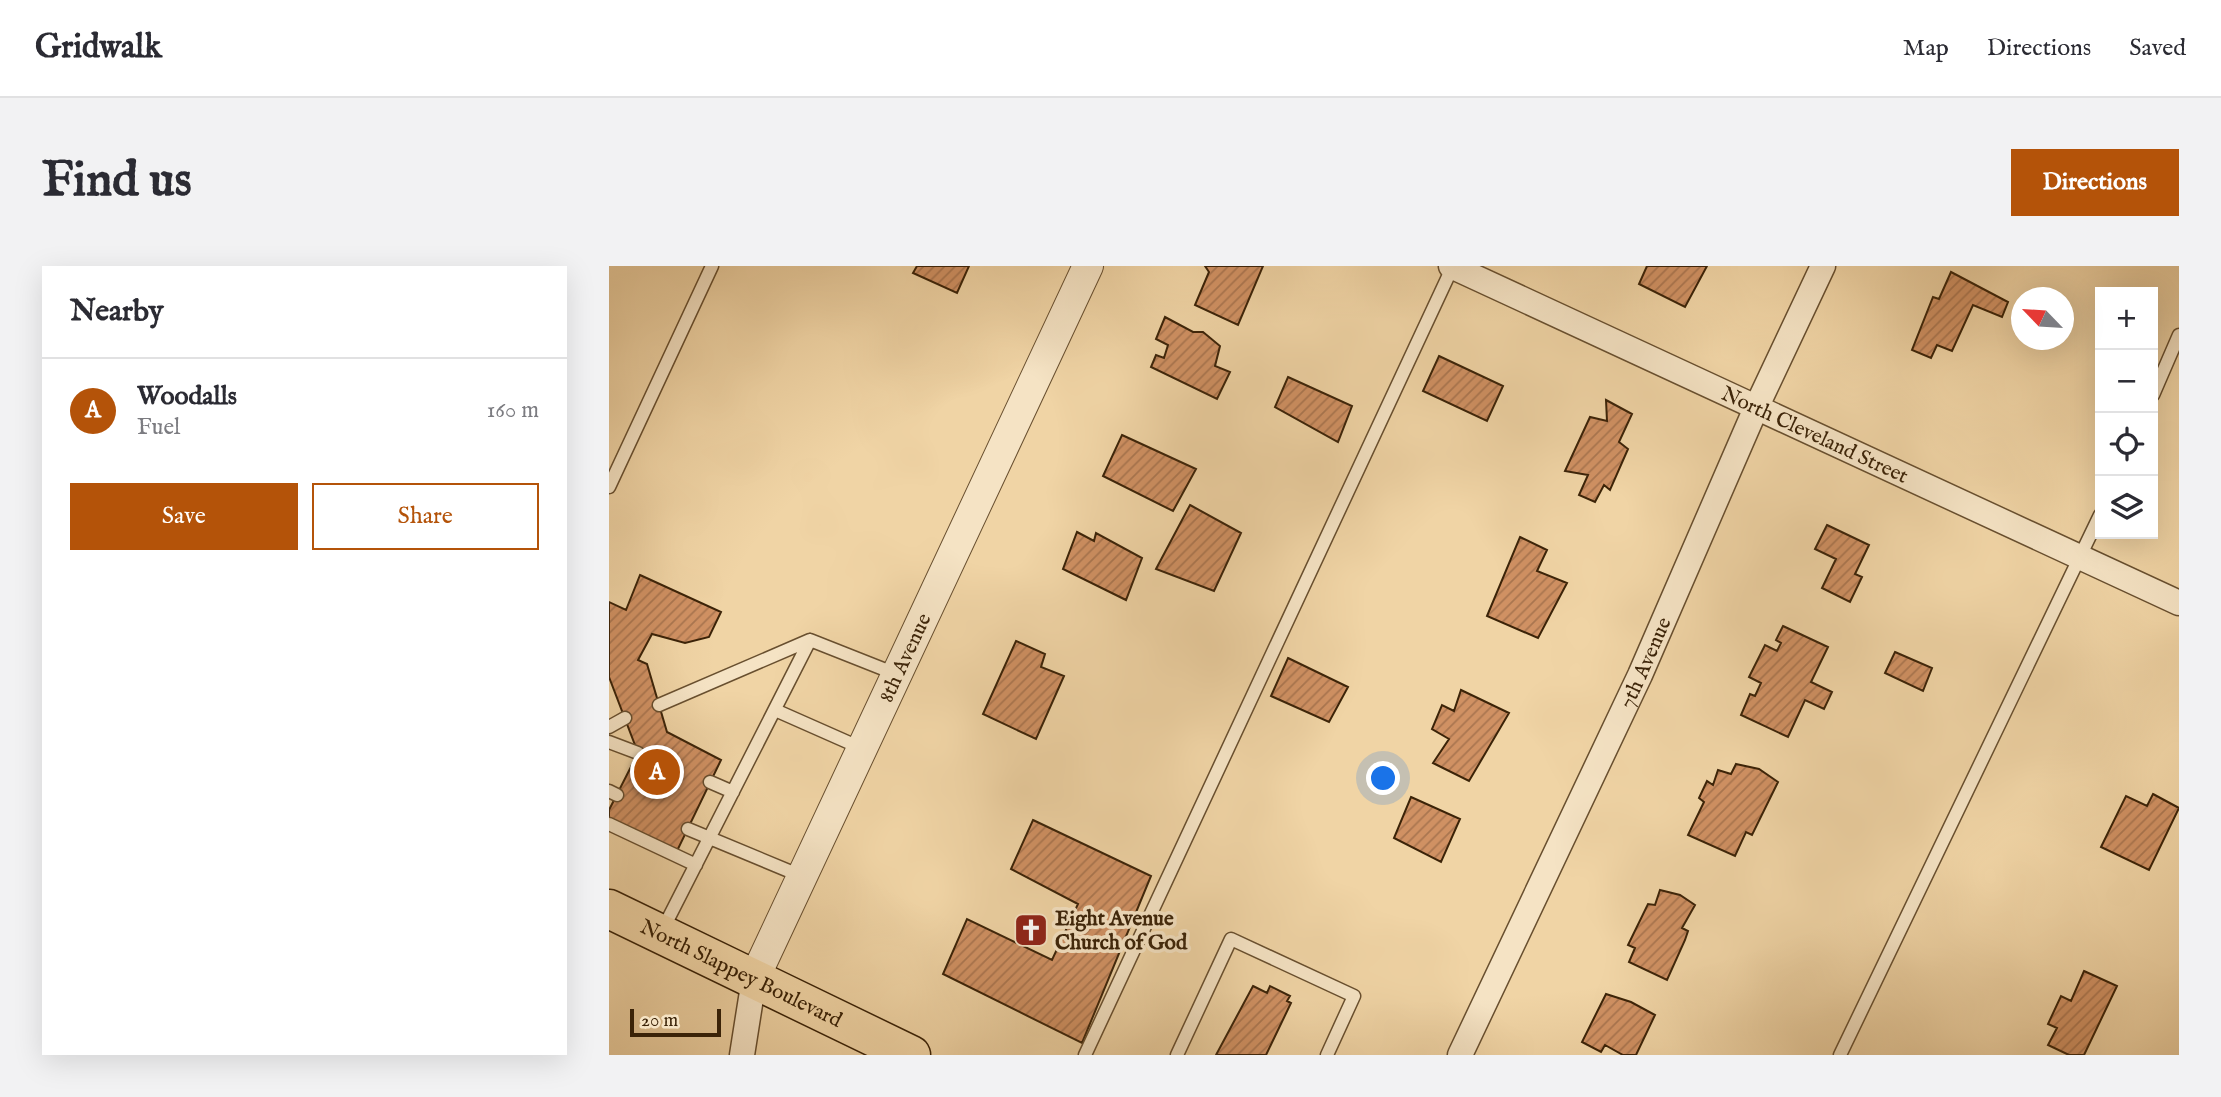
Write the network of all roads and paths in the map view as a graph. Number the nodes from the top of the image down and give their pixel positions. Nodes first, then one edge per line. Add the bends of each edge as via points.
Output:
1 (712, 266) edge
2 (1088, 266) edge
3 (1452, 266) edge
4 (1823, 266) edge
5 (2179, 335) edge
6 (2158, 383) edge
7 (1756, 408) junction
8 (609, 487) edge
9 (2095, 527) edge
10 (2081, 559) junction
11 (2179, 603) edge
12 (810, 640) junction
13 (896, 674) junction
14 (659, 705) dead end
15 (775, 710) junction
16 (625, 718) dead end
17 (609, 727) edge
18 (609, 742) edge
19 (861, 748) junction
20 (638, 753) dead end
21 (711, 782) dead end
22 (733, 792) junction
23 (609, 824) edge
24 (688, 829) dead end
25 (710, 837) junction
26 (696, 865) junction
27 (801, 876) junction
28 (609, 909) edge
29 (660, 934) junction
30 (754, 979) junction
31 (742, 1055) edge
32 (911, 1055) edge
33 (1085, 1055) edge
34 (1177, 1055) edge
35 (1327, 1055) edge
36 (1460, 1055) edge
37 (1840, 1055) edge

1 - 8 lane
2 - 13 street, 8th Avenue
3 - 7 street, North Cleveland Street
3 - 33 lane
4 - 7 street, 7th Avenue
5 - 6 lane
7 - 10 street, North Cleveland Street
7 - 36 street, 7th Avenue via 1640,675
9 - 10 lane
10 - 11 street, North Cleveland Street
10 - 37 lane
12 - 13 lane
12 - 14 lane
12 - 15 lane
13 - 19 street, 8th Avenue
15 - 19 lane
15 - 22 lane
16 - 17 lane
18 - 20 lane
19 - 27 street, 8th Avenue
21 - 22 lane
22 - 25 lane
23 - 26 lane
24 - 25 lane
25 - 26 lane
25 - 27 lane
26 - 29 lane
27 - 30 street, 8th Avenue
28 - 29 main road, North Slappey Boulevard
29 - 30 main road, North Slappey Boulevard
30 - 31 street, 8th Avenue
30 - 32 main road, North Slappey Boulevard
34 - 35 lane via 1231,939 1354,996

